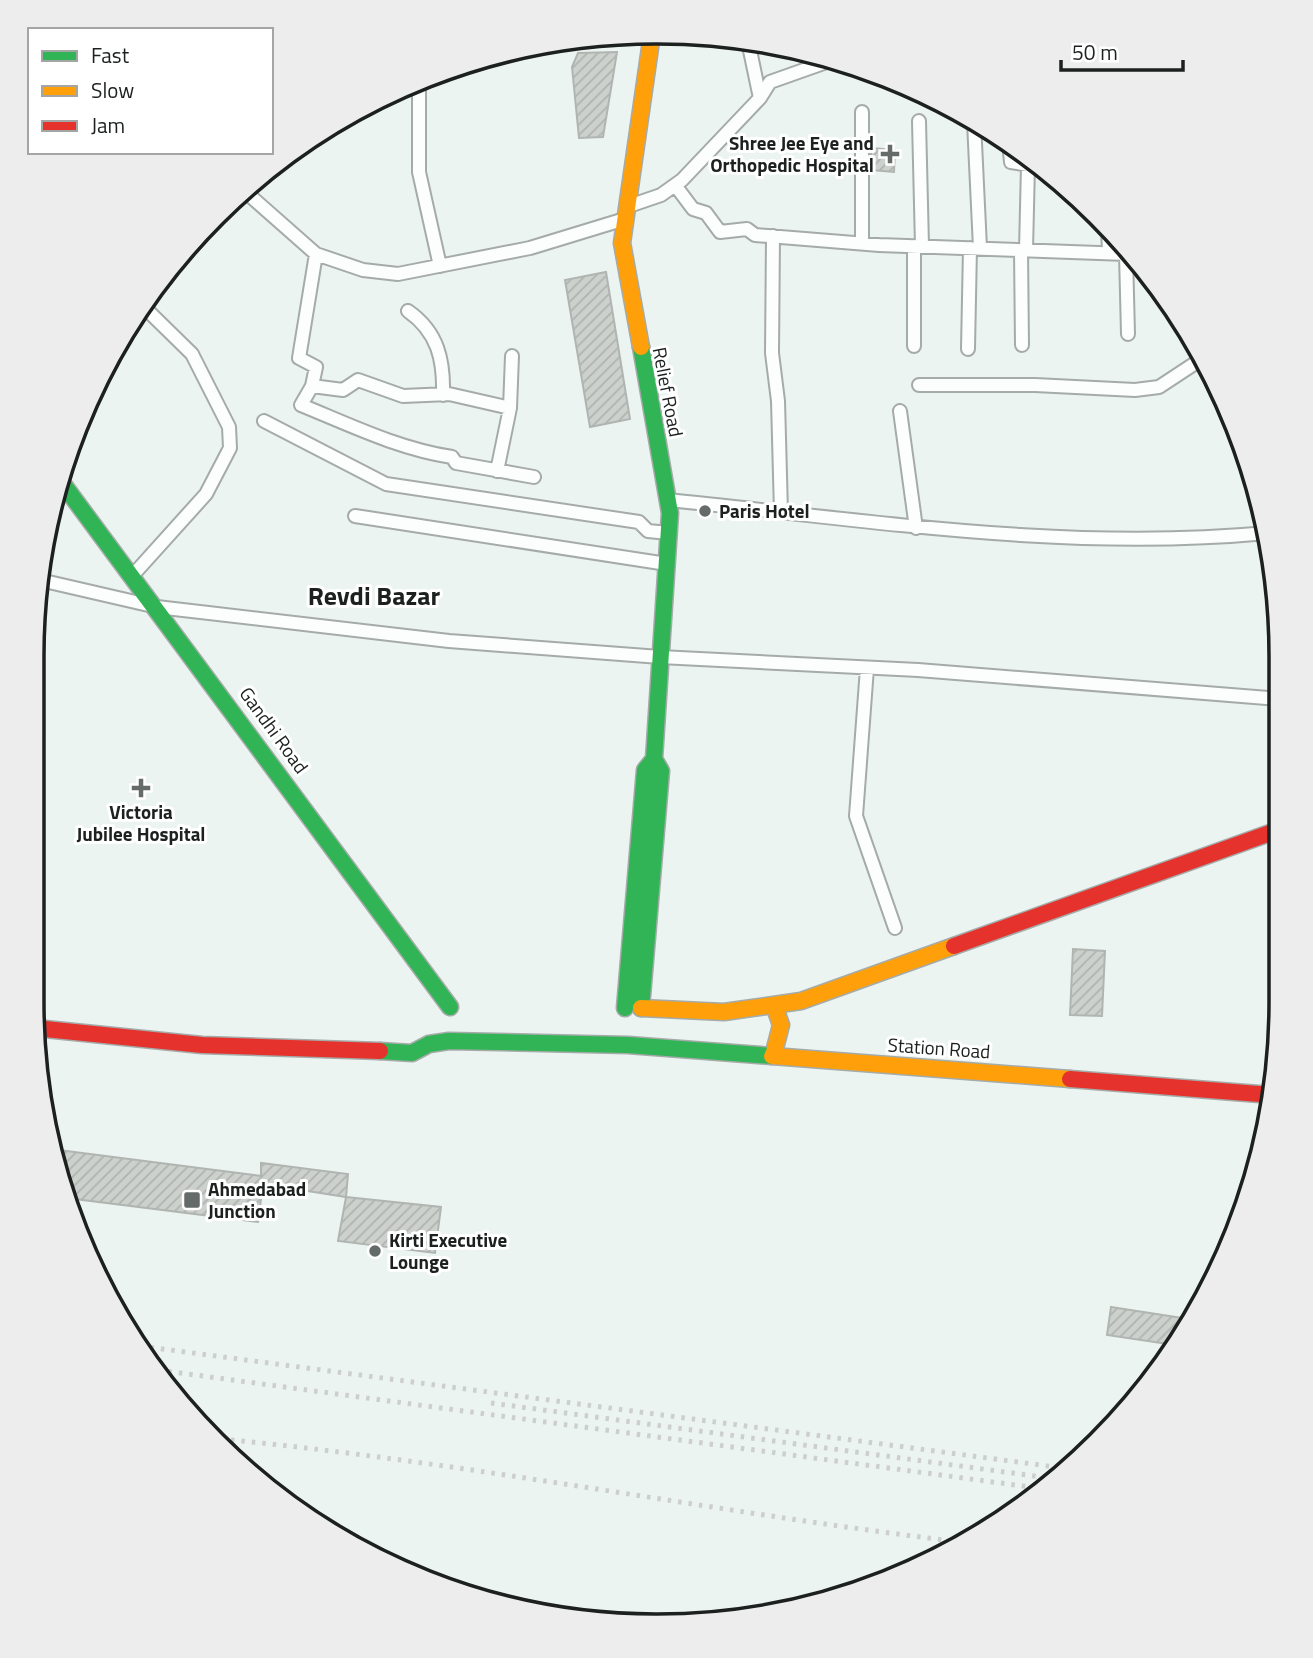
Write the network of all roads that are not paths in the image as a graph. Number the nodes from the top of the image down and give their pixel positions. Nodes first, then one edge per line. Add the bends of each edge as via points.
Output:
1 (651, 44) edge
2 (750, 51) edge
3 (817, 65) edge
4 (419, 91) edge
5 (760, 98) junction
6 (862, 112) dead end
7 (919, 121) dead end
8 (974, 133) edge
9 (1028, 168) edge
10 (675, 185) junction
11 (251, 197) edge
12 (626, 213) junction
13 (773, 236) junction
14 (862, 243) junction
15 (1109, 243) edge
16 (918, 246) junction
17 (975, 248) junction
18 (1023, 250) junction
19 (1109, 252) junction
20 (1118, 253) edge
21 (316, 254) junction
22 (1126, 263) edge
23 (440, 266) junction
24 (408, 311) dead end
25 (150, 312) edge
26 (1128, 334) dead end
27 (1022, 345) dead end
28 (914, 346) dead end
29 (968, 349) dead end
30 (512, 356) dead end
31 (1194, 364) edge
32 (919, 385) dead end
33 (312, 386) junction
34 (443, 395) junction
35 (510, 408) junction
36 (900, 411) dead end
37 (264, 421) dead end
38 (497, 471) junction
39 (534, 477) dead end
40 (67, 490) edge
41 (668, 500) junction
42 (781, 512) junction
43 (355, 516) dead end
44 (916, 528) junction
45 (669, 533) junction
46 (1256, 534) edge
47 (667, 564) junction
48 (133, 575) junction
49 (48, 582) edge
50 (157, 607) junction
51 (660, 657) junction
52 (867, 668) junction
53 (1269, 698) edge
54 (1269, 833) edge
55 (895, 928) dead end
56 (774, 1005) junction
57 (450, 1007) dead end
58 (45, 1029) edge
59 (773, 1056) junction
60 (1262, 1094) edge

1 - 12 main road, Relief Road
2 - 5 street
3 - 5 street via 770,82
4 - 23 street via 419,172
5 - 10 street
6 - 14 street
7 - 16 street
8 - 17 street
9 - 18 street
10 - 12 street
10 - 13 street via 693,209 706,213 720,232 747,229 755,235
11 - 21 street
12 - 23 street via 530,248
12 - 41 main road, Relief Road via 622,243
13 - 14 street
13 - 42 street via 772,353
14 - 16 street
15 - 19 street
16 - 17 street
16 - 28 street
17 - 18 street
17 - 29 street
18 - 19 street
18 - 27 street
19 - 20 street
21 - 23 street via 363,270 398,274
21 - 33 street via 299,358 316,367
22 - 26 street
24 - 34 street via 434,337 444,364
25 - 48 street via 192,354 229,427 230,448 206,494
30 - 35 street
31 - 32 street via 1159,387 1135,390
33 - 34 street via 343,390 358,380 403,396
33 - 38 street via 300,405 426,453
34 - 35 street
35 - 38 street
36 - 44 street
37 - 45 street via 386,484 639,522 648,531
38 - 39 street
40 - 48 main road, Gandhi Road
41 - 42 street
41 - 45 main road, Relief Road
42 - 44 street
43 - 47 street
44 - 46 street via 1043,538 1202,539
45 - 47 main road, Relief Road
47 - 51 main road, Relief Road
48 - 50 main road, Gandhi Road
49 - 50 street
50 - 51 street via 449,641
50 - 57 main road, Gandhi Road
51 - 52 street
51 - 56 main road, Relief Road via 654,759 661,771 633,1008 724,1012
52 - 53 street
52 - 55 street via 856,816
54 - 56 main road via 801,1001
56 - 59 main road via 781,1025
58 - 59 main road, Station Road via 202,1045 412,1053 449,1041
59 - 60 main road, Station Road

